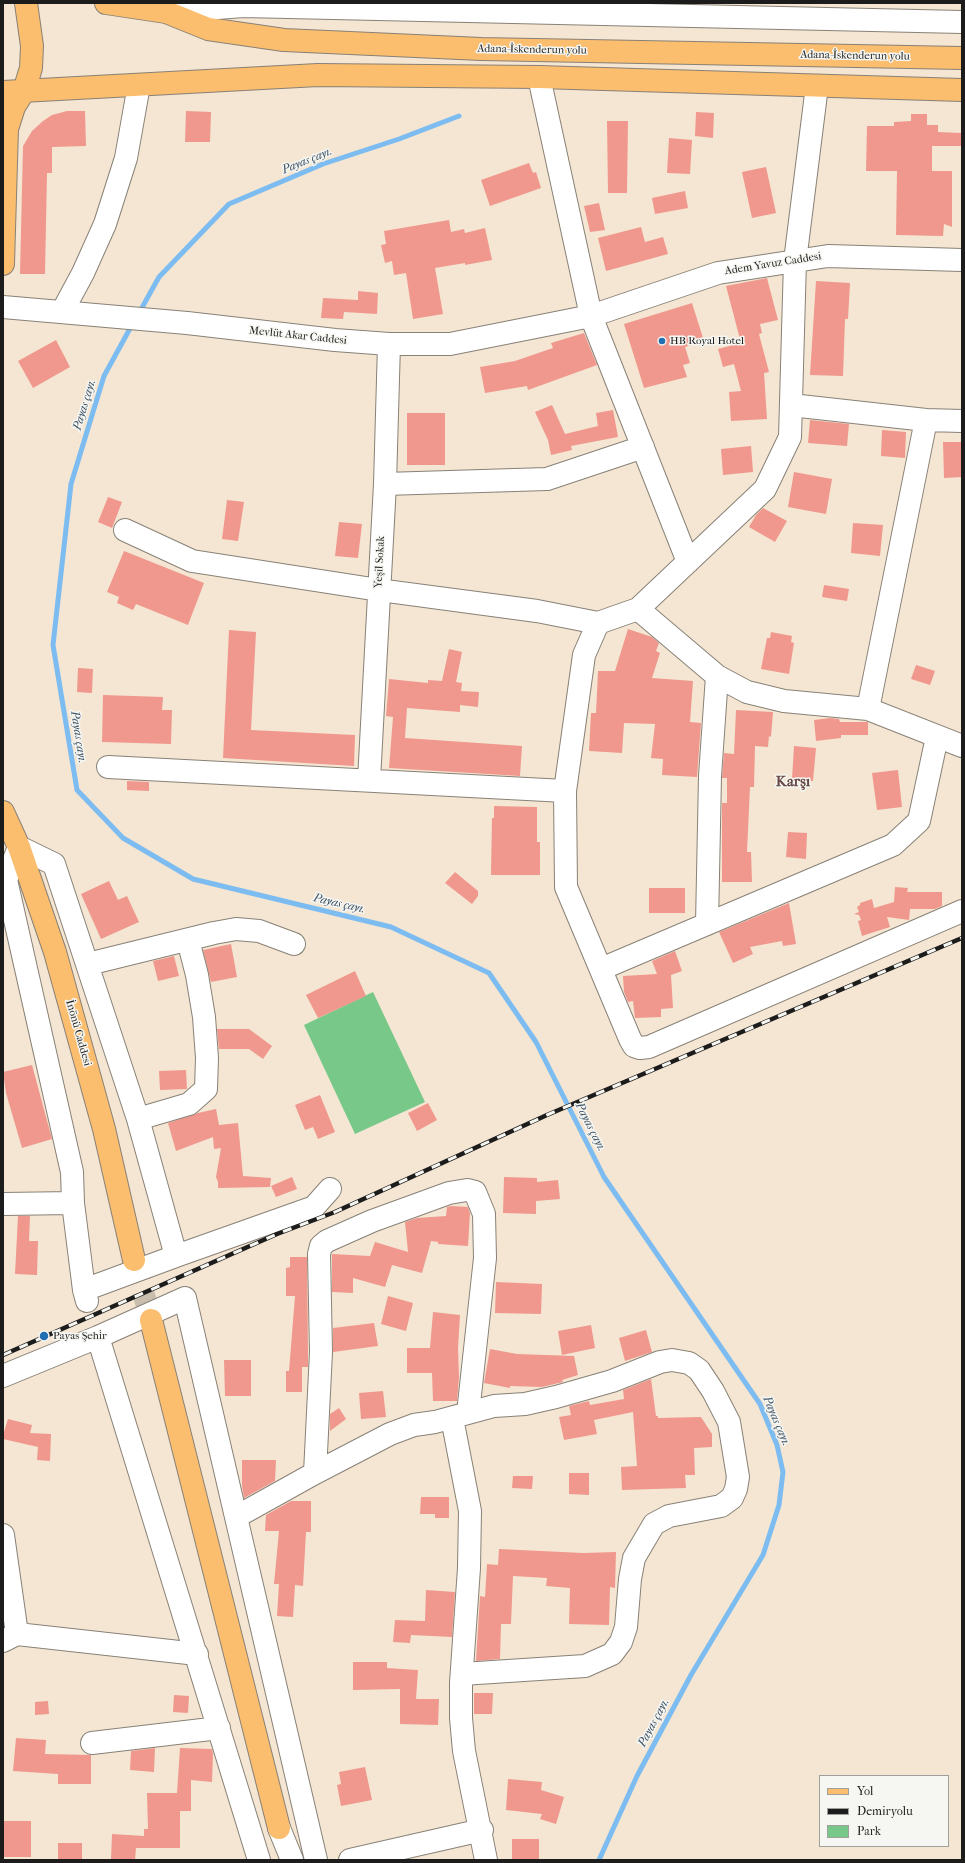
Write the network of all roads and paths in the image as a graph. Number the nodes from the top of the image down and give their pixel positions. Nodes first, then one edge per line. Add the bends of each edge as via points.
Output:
1 (26, 3) edge
2 (106, 3) edge
3 (168, 7) edge
4 (962, 22) edge
5 (962, 58) edge
6 (539, 77) junction
7 (139, 85) junction
8 (817, 86) junction
9 (962, 90) edge
10 (13, 92) edge
11 (962, 260) edge
12 (795, 261) junction
13 (3, 264) edge
14 (3, 307) edge
15 (62, 312) junction
16 (591, 316) junction
17 (389, 344) junction
18 (791, 405) junction
19 (926, 420) junction
20 (962, 421) edge
21 (643, 447) junction
22 (384, 484) junction
23 (125, 530) dead end
24 (688, 562) junction
25 (379, 590) junction
26 (638, 609) junction
27 (598, 624) junction
28 (717, 676) junction
29 (868, 709) junction
30 (937, 737) junction
31 (962, 746) edge
32 (108, 767) dead end
33 (369, 780) junction
34 (564, 790) junction
35 (3, 812) edge
36 (19, 847) junction
37 (962, 911) edge
38 (707, 924) junction
39 (188, 940) junction
40 (294, 944) dead end
41 (88, 964) junction
42 (601, 970) junction
43 (138, 1119) junction
44 (330, 1189) dead end
45 (3, 1204) edge
46 (72, 1204) junction
47 (176, 1256) junction
48 (134, 1260) tunnel mouth
49 (150, 1320) tunnel mouth
50 (98, 1338) junction
51 (3, 1376) edge
52 (460, 1415) junction
53 (315, 1473) junction
54 (236, 1517) junction
55 (3, 1535) edge
56 (10, 1637) edge
57 (197, 1654) junction
58 (462, 1674) junction
59 (219, 1728) junction
60 (92, 1743) dead end
61 (279, 1828) junction
62 (482, 1830) junction
63 (259, 1860) edge
64 (274, 1860) edge
65 (292, 1860) edge
66 (316, 1860) edge
67 (350, 1860) edge
68 (486, 1860) edge

1 - 10 main road via 32,46 31,68
2 - 3 main road, Adana-İskenderun yolu
3 - 4 street via 243,6
3 - 5 main road, Adana-İskenderun yolu via 208,29 284,40 482,50
6 - 7 main road via 318,75
6 - 8 main road
6 - 16 street
7 - 10 main road
7 - 15 street via 126,158 105,224
8 - 9 main road
8 - 12 street
10 - 13 main road via 14,107 7,128
11 - 12 street, Adem Yavuz Caddesi via 828,256
12 - 16 street, Adem Yavuz Caddesi via 718,272
12 - 18 street
14 - 15 street, Mevlüt Akar Caddesi
15 - 17 street, Mevlüt Akar Caddesi
16 - 17 street, Mevlüt Akar Caddesi via 450,344
16 - 21 street
17 - 22 street, Yeşil Sokak
18 - 19 street
18 - 24 street via 790,437 765,489
19 - 20 street
19 - 29 street
21 - 22 street via 547,479
21 - 24 street
22 - 25 street, Yeşil Sokak
23 - 25 street via 192,562
24 - 26 street
25 - 27 street via 538,611
25 - 33 street, Yeşil Sokak
26 - 27 street
26 - 28 street
27 - 34 street via 584,655
28 - 29 street via 748,692 784,701
28 - 38 street via 710,776
29 - 30 street
30 - 31 street
30 - 38 street via 919,821 893,845
32 - 33 street
33 - 34 street
34 - 42 street via 566,887
35 - 36 main road, İnönü Caddesi
36 - 41 street via 54,864
36 - 46 street via 6,880 72,1172
36 - 48 main road, İnönü Caddesi via 57,960 104,1129
37 - 42 street via 648,1047 634,1046 630,1040
38 - 42 street
39 - 40 street via 224,931 248,930
39 - 41 street
39 - 43 street via 204,1017 206,1089 190,1104
41 - 43 street
43 - 47 street
44 - 47 street via 314,1207
45 - 46 street
46 - 47 street via 85,1296
49 - 61 main road
50 - 51 street
50 - 54 street via 185,1298
50 - 57 street
52 - 53 street via 414,1425 390,1434
52 - 53 street via 485,1251 484,1214 475,1192 467,1190 372,1221 321,1246 321,1352
52 - 58 street via 470,1511
52 - 58 street via 494,1406 525,1404 556,1397 612,1381 660,1362 672,1360 689,1363 699,1370 729,1422 738,1478 732,1498 721,1506 669,1516 654,1524 634,1558 626,1627 612,1654 585,1666
53 - 54 street
54 - 66 street
55 - 56 street
56 - 57 street
57 - 59 street
58 - 62 street via 461,1718 464,1751
59 - 60 street
59 - 63 street
61 - 64 street
61 - 65 street
62 - 67 street
62 - 68 street

